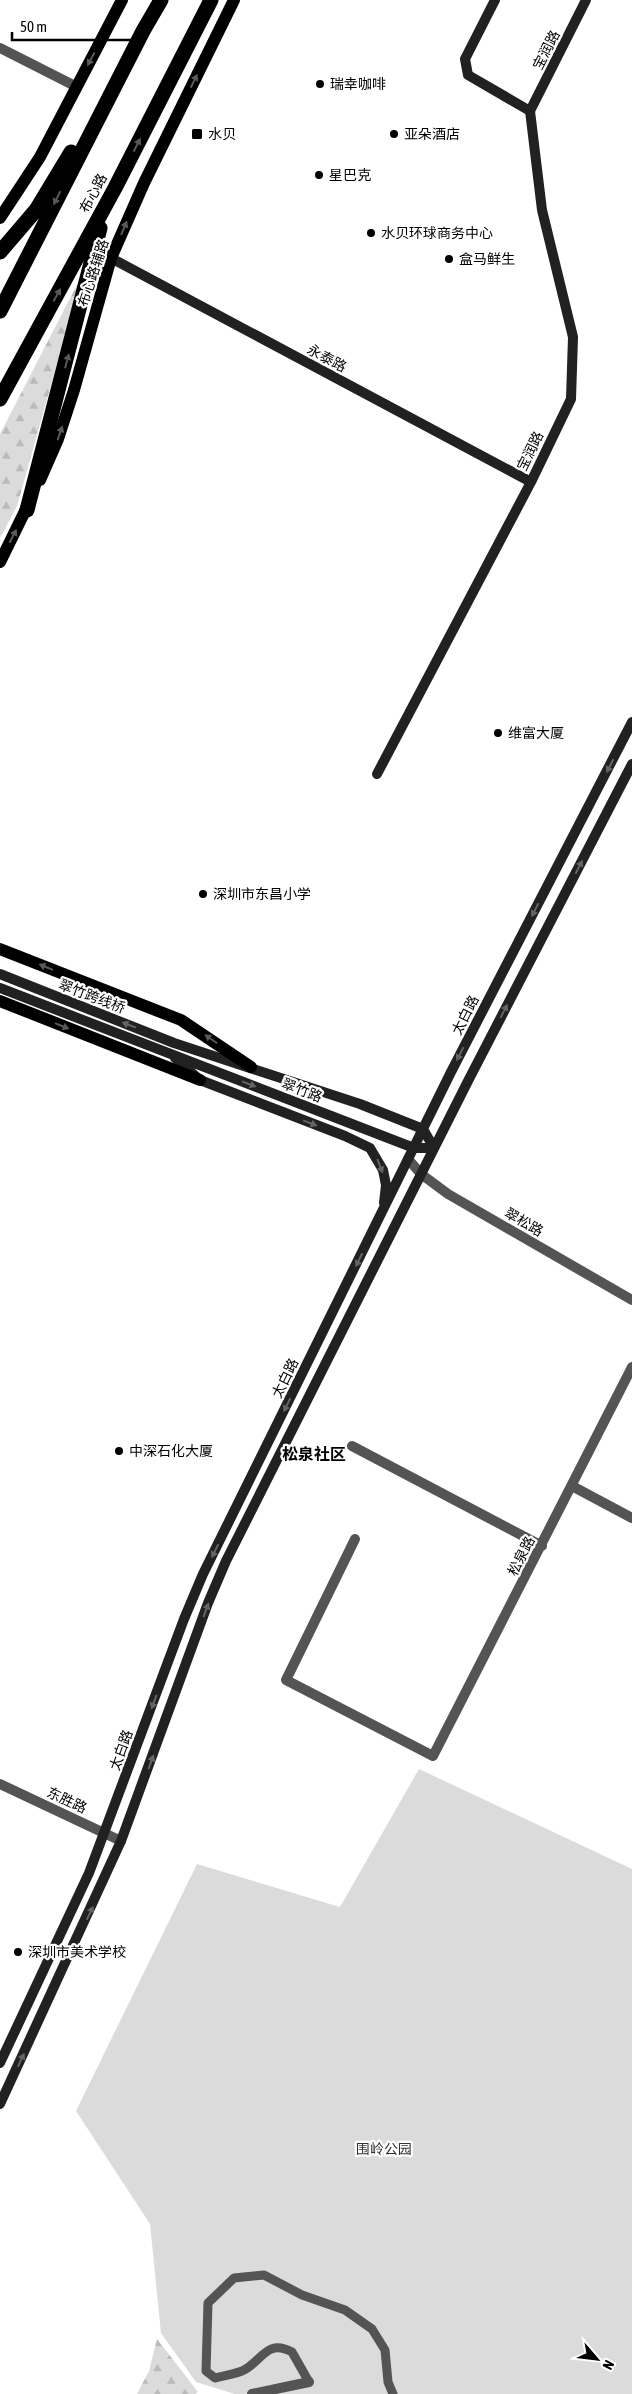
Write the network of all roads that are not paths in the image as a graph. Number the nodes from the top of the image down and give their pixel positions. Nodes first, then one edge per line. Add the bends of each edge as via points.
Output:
1 (122, 0) edge
2 (161, 0) edge
3 (211, 0) edge
4 (234, 0) edge
5 (495, 0) edge
6 (586, 0) edge
7 (143, 31) junction
8 (0, 48) edge
9 (77, 87) junction
10 (530, 112) junction
11 (115, 188) junction
12 (0, 218) edge
13 (0, 252) edge
14 (111, 258) junction
15 (0, 311) edge
16 (0, 399) edge
17 (531, 482) junction
18 (27, 510) junction
19 (0, 562) edge
20 (632, 722) edge
21 (632, 764) edge
22 (377, 774) dead end
23 (0, 949) edge
24 (0, 974) edge
25 (0, 988) edge
26 (0, 1001) edge
27 (174, 1043) joint
28 (170, 1054) junction
29 (251, 1067) junction
30 (200, 1080) junction
31 (423, 1129) junction
32 (414, 1148) junction
33 (434, 1148) junction
34 (408, 1159) junction
35 (421, 1174) junction
36 (380, 1216) junction
37 (632, 1300) edge
38 (632, 1367) edge
39 (352, 1446) dead end
40 (572, 1486) junction
41 (632, 1518) edge
42 (355, 1539) dead end
43 (542, 1546) junction
44 (0, 1784) edge
45 (105, 1833) junction
46 (122, 1841) junction
47 (0, 2063) edge
48 (0, 2104) edge
49 (309, 2382) joint
50 (252, 2394) edge
51 (393, 2394) edge

1 -> 9 main road
2 - 7 highway, 布心路
11 -> 3 highway, 布心路
14 -> 4 main road, 布心路辅路
5 - 10 main road via 465,59 468,75
6 - 10 main road, 宝润路
7 - 13 highway via 36,210
7 -> 15 highway, 布心路
8 - 9 street
9 - 12 main road via 40,157
10 - 17 main road, 宝润路 via 542,210 573,337 571,399
16 -> 11 highway, 布心路
18 -> 11 highway via 96,240
14 - 17 main road, 永泰路
18 -> 14 main road, 布心路辅路 via 58,439
17 - 22 main road, 宝润路
19 -> 18 main road, 布心路辅路
20 -> 31 main road, 太白路
33 -> 21 main road
29 -> 23 main road via 181,1020
27 -> 24 main road, 翠竹跨线桥
25 - 28 main road, 翠竹跨线桥
26 -> 30 main road
27 - 29 main road, 翠竹路
28 - 30 main road, 翠竹路
28 -> 32 main road, 翠竹路
29 - 31 main road, 翠竹路
30 -> 36 main road, 翠竹路 via 370,1148 378,1159 386,1185
31 - 32 main road, 太白路
31 - 33 main road
32 - 33 main road, 翠竹路
32 - 34 main road, 太白路
33 - 35 main road
34 - 35 street, 翠松路
34 - 36 main road, 太白路
35 - 37 street, 翠松路 via 448,1194
46 -> 35 main road via 220,1576
36 -> 45 main road, 太白路 via 197,1588
38 - 40 street, 松泉路
39 - 43 street
40 - 41 street
40 - 43 street, 松泉路
42 - 43 street, 松泉路 via 286,1680 433,1756
44 - 45 street, 东胜路
45 - 46 street, 东胜路
45 - 47 main road, 太白路
48 -> 46 main road
49 - 50 street
49 - 51 lane via 292,2352 283,2348 266,2351 242,2371 216,2378 206,2371 208,2303 234,2278 264,2274 302,2295 345,2310 372,2329 385,2350 388,2382

